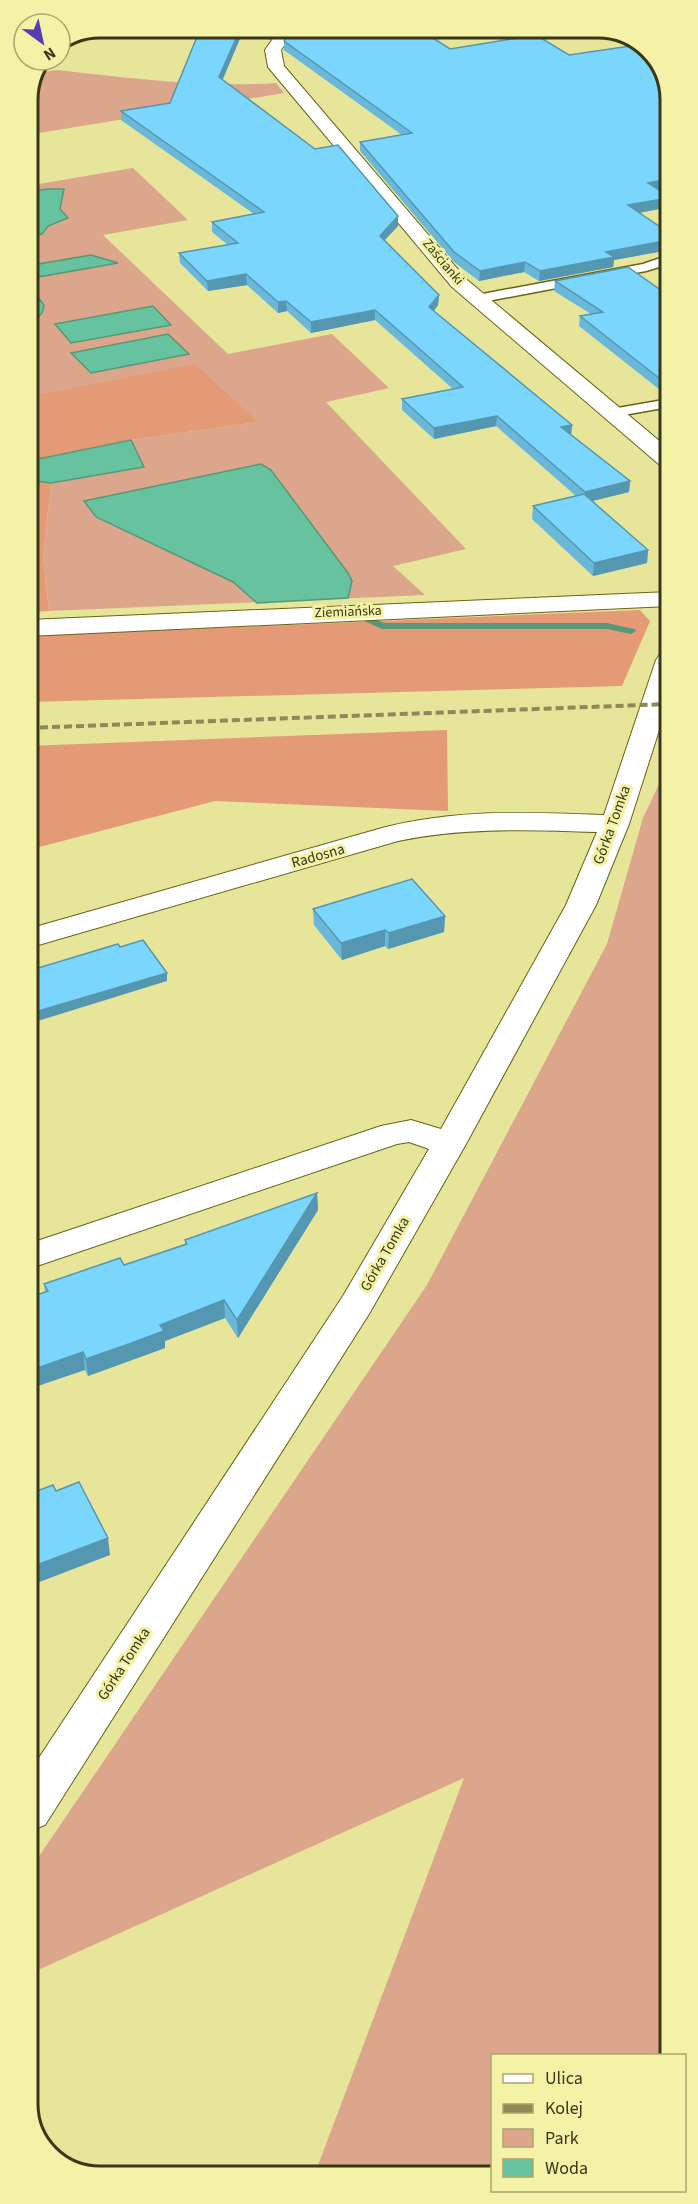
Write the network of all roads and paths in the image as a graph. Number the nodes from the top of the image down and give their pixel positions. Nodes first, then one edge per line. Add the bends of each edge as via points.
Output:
1 (281, 38) edge
2 (660, 262) edge
3 (477, 299) junction
4 (660, 405) edge
5 (612, 413) junction
6 (660, 453) edge
7 (660, 599) edge
8 (38, 628) edge
9 (660, 687) edge
10 (615, 824) junction
11 (38, 936) edge
12 (449, 1144) junction
13 (38, 1254) edge
14 (38, 1796) edge

1 - 3 street, Zaścianki via 273,50 276,68 459,283
2 - 3 lane
3 - 5 street, Zaścianki
4 - 5 lane
5 - 6 street, Zaścianki
7 - 8 street, Ziemiańska
9 - 10 street, Górka Tomka
10 - 11 street, Radosna via 497,820 439,824
10 - 12 street, Górka Tomka via 580,905
12 - 13 street via 411,1131 393,1134
12 - 14 street, Górka Tomka via 356,1305

